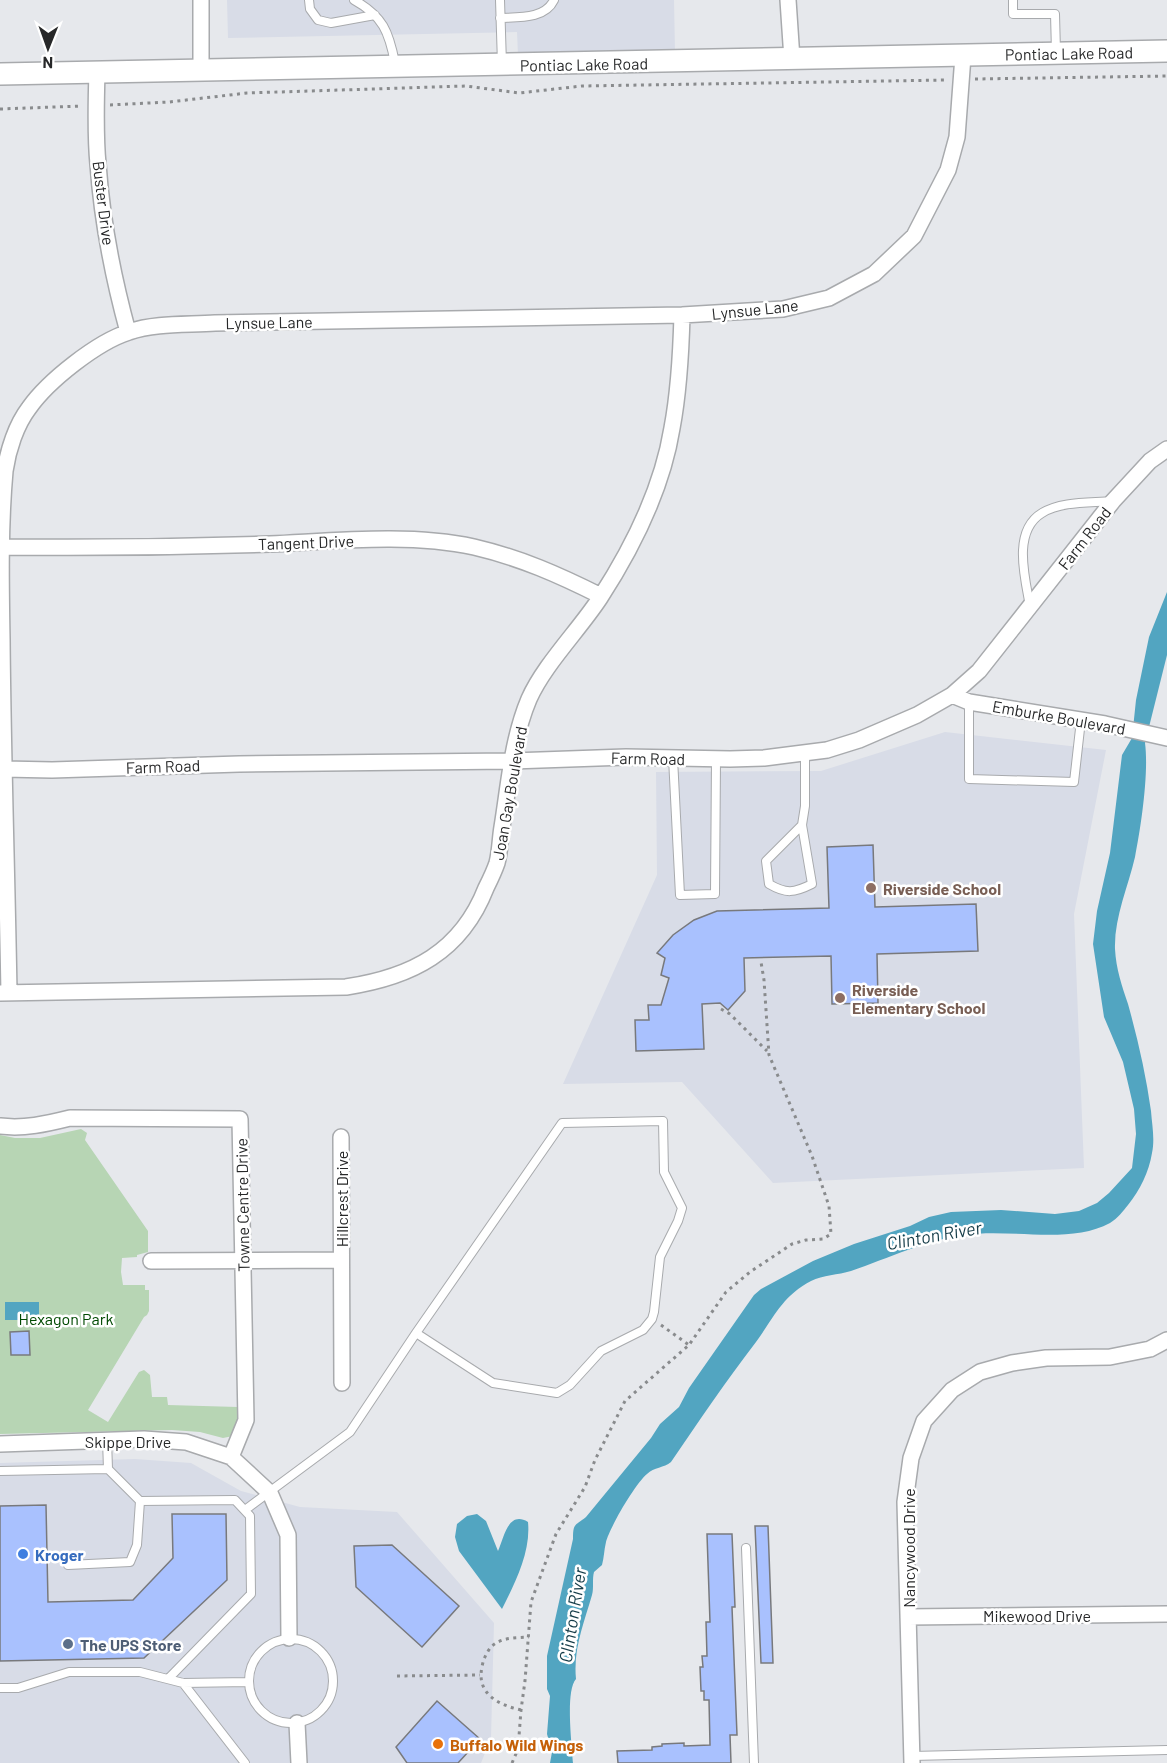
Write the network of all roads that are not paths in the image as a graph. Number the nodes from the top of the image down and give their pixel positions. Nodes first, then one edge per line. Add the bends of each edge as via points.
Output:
1 (201, 0) edge
2 (309, 0) edge
3 (354, 0) edge
4 (500, 0) edge
5 (554, 0) edge
6 (788, 0) edge
7 (1013, 0) edge
8 (375, 15) junction
9 (500, 18) junction
10 (1167, 51) edge
11 (1056, 54) junction
12 (963, 56) junction
13 (792, 59) junction
14 (502, 65) junction
15 (396, 68) junction
16 (201, 70) junction
17 (97, 72) junction
18 (0, 74) edge
19 (682, 315) junction
20 (128, 332) junction
21 (1167, 449) edge
22 (1113, 501) junction
23 (1, 547) edge
24 (601, 596) junction
25 (1031, 606) junction
26 (952, 695) junction
27 (969, 702) junction
28 (1081, 720) junction
29 (1167, 738) edge
30 (805, 754) junction
31 (673, 758) junction
32 (716, 759) junction
33 (512, 761) junction
34 (4, 769) junction
35 (802, 825) junction
36 (5, 993) edge
37 (0, 1126) edge
38 (341, 1137) dead end
39 (243, 1259) junction
40 (342, 1260) junction
41 (150, 1261) dead end
42 (416, 1333) junction
43 (1167, 1340) edge
44 (342, 1383) dead end
45 (107, 1440) junction
46 (0, 1444) edge
47 (231, 1457) junction
48 (108, 1469) junction
49 (0, 1471) edge
50 (270, 1493) junction
51 (140, 1501) junction
52 (245, 1510) junction
53 (746, 1548) dead end
54 (68, 1565) dead end
55 (1167, 1614) edge
56 (908, 1617) junction
57 (290, 1638) junction
58 (168, 1680) junction
59 (249, 1682) junction
60 (183, 1683) junction
61 (0, 1688) edge
62 (297, 1723) junction
63 (1167, 1750) edge
64 (912, 1760) edge
65 (245, 1763) edge
66 (299, 1763) edge
67 (754, 1763) edge

1 - 16 street
2 - 8 lane via 310,9 324,22
3 - 8 lane
4 - 9 lane
5 - 9 lane via 540,14
6 - 13 street
7 - 11 lane via 1013,14 1055,14
8 - 15 lane via 390,39
9 - 14 lane
10 - 11 street, Pontiac Lake Road
11 - 12 street, Pontiac Lake Road
12 - 13 street, Pontiac Lake Road
12 - 19 street, Lynsue Lane via 957,137 948,170 914,236 874,274 829,298 783,309
13 - 14 street, Pontiac Lake Road
14 - 15 street, Pontiac Lake Road
15 - 16 street, Pontiac Lake Road
16 - 17 street, Pontiac Lake Road
17 - 18 street, Pontiac Lake Road
17 - 20 street, Buster Drive via 98,164 106,235
19 - 20 street, Lynsue Lane via 214,323
19 - 24 street, Joan Gay Boulevard via 672,429 662,470 643,524
20 - 23 street, Lynsue Lane via 55,378 28,409 13,438 5,470
21 - 22 street, Farm Road via 1150,461
22 - 25 street, Farm Road
22 - 25 lane via 1066,505 1041,513 1026,531 1023,557
23 - 24 street, Tangent Drive via 428,541 526,561
23 - 34 street, Lynsue Lane
24 - 33 street, Joan Gay Boulevard via 530,697
25 - 26 street, Farm Road via 979,671
26 - 27 street, Emburke Boulevard
26 - 30 street, Farm Road via 859,740
27 - 28 street, Emburke Boulevard
27 - 28 lane via 969,779 1074,782
28 - 29 street, Emburke Boulevard
30 - 32 street, Farm Road
30 - 35 lane
31 - 32 street, Farm Road
31 - 32 lane via 680,895 715,894
31 - 33 street, Farm Road
33 - 34 street, Farm Road
33 - 36 street, Joan Gay Boulevard via 496,864 479,907 460,935 403,974 346,987
34 - 36 street, Lynsue Lane
35 - 35 lane via 766,861 769,884 782,892 812,884
37 - 39 street, Towne Centre Drive via 17,1128 70,1118 240,1119
38 - 40 street, Hillcrest Drive
39 - 40 street, Hillcrest Drive
39 - 41 street, Hillcrest Drive
39 - 47 street, Towne Centre Drive via 246,1420
40 - 44 street, Hillcrest Drive
42 - 42 lane via 493,1383 552,1393 562,1391 601,1351 637,1334 652,1319 660,1257 682,1208 664,1172 663,1121 562,1123
42 - 50 lane via 350,1432
43 - 56 street, Nancywood Drive via 1150,1349 1110,1357 1012,1363 980,1372 952,1390 924,1421 911,1458 905,1502
45 - 46 street, Skippe Drive
45 - 47 street, Skippe Drive via 186,1442
45 - 48 lane
47 - 50 street, Skippe Drive
48 - 49 lane
48 - 51 lane
50 - 52 lane
50 - 57 street, Skippe Drive via 288,1535
51 - 52 lane via 235,1500
51 - 54 lane via 137,1545 130,1562
52 - 58 lane via 250,1516 251,1594
53 - 67 lane
55 - 56 street, Mikewood Drive
56 - 64 street, Nancywood Drive
57 - 59 lane via 263,1649 253,1660
57 - 62 lane via 315,1646 331,1667 333,1680 326,1705
58 - 60 lane
58 - 61 lane via 140,1672 69,1671 18,1688
59 - 60 lane
59 - 62 lane via 254,1703 264,1714 277,1721
60 - 65 lane
62 - 66 street
63 - 64 lane

